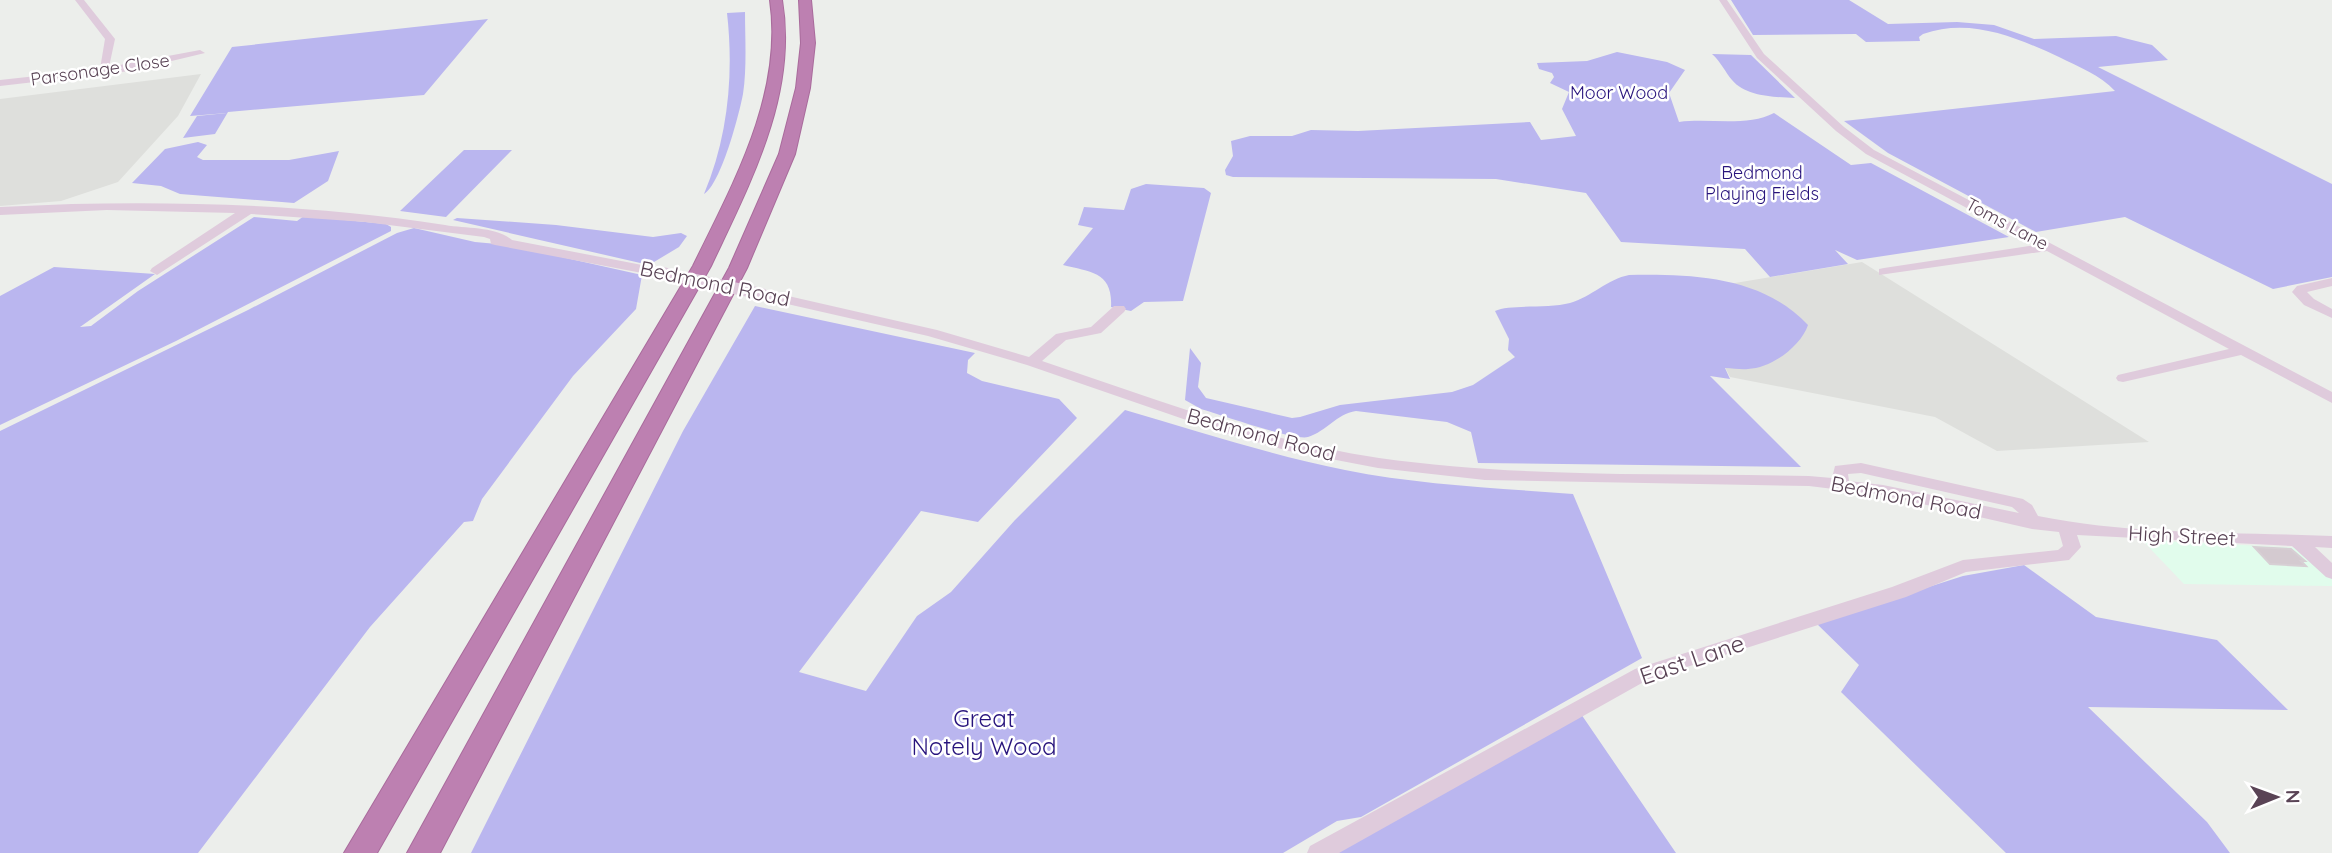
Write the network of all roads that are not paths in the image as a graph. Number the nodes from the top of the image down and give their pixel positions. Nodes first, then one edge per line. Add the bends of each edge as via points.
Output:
1 (79, 0) edge
2 (776, 0) edge
3 (805, 0) edge
4 (1723, 0) edge
5 (200, 53) dead end
6 (106, 71) junction
7 (0, 83) edge
8 (248, 209) junction
9 (0, 211) edge
10 (2050, 247) junction
11 (157, 271) dead end
12 (1884, 272) dead end
13 (2332, 282) edge
14 (1119, 309) dead end
15 (2332, 314) edge
16 (2244, 350) junction
17 (1032, 362) junction
18 (2123, 378) dead end
19 (2332, 398) edge
20 (2032, 523) joint
21 (2066, 528) junction
22 (2298, 542) junction
23 (2332, 542) edge
24 (2332, 573) edge
25 (360, 853) edge
26 (423, 853) edge
27 (1318, 853) edge

1 - 6 street via 110,38
2 - 25 highway via 781,25 773,91 747,171 702,266
3 - 26 highway via 808,43 803,88 787,153 738,268
4 - 10 street, Toms Lane via 1760,56 1853,140
5 - 6 street, Parsonage Close
6 - 7 street, Parsonage Close
8 - 9 street, Bedmond Road via 165,205
8 - 11 street
8 - 17 street, Bedmond Road, bridge via 349,217 506,241 932,333
10 - 12 street
10 - 16 street, Toms Lane
13 - 15 street via 2299,292
14 - 17 street via 1096,330 1061,338
16 - 18 street
16 - 19 street, Toms Lane
17 - 20 street, Bedmond Road via 1227,429 1378,463 1485,475 1842,484 1841,470 1861,468 2017,503 2026,509
20 - 21 street, High Street
21 - 22 street, High Street
21 - 27 street, East Lane via 2072,547 2063,556 1964,566 1899,592 1642,674
22 - 23 street, High Street
22 - 24 street

